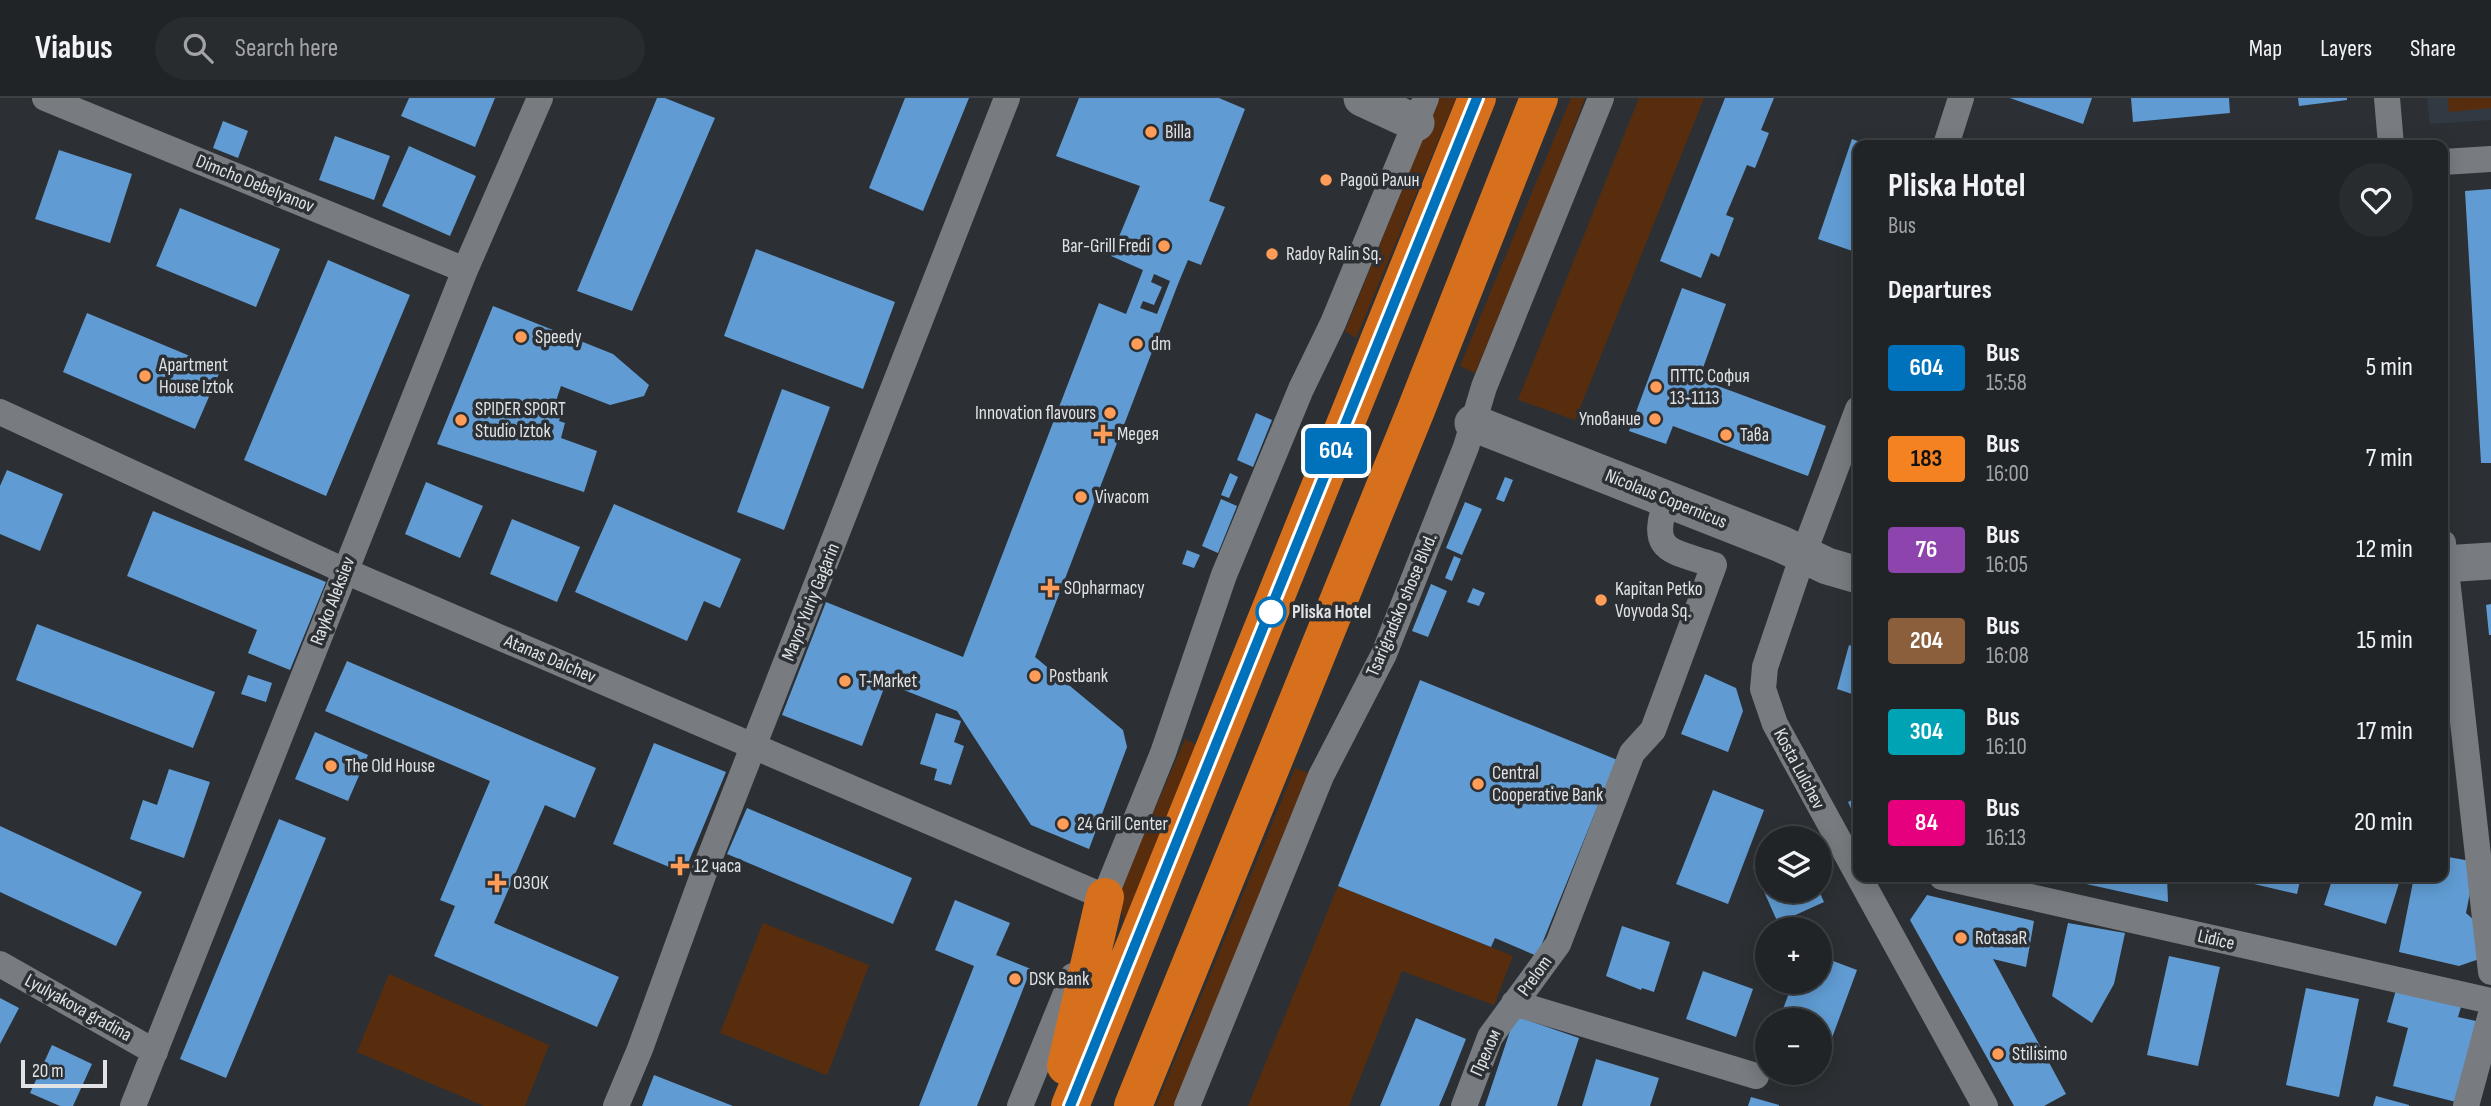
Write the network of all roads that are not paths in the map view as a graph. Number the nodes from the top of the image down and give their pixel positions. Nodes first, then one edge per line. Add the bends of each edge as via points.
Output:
1 (45, 98) edge
2 (540, 98) edge
3 (1007, 98) edge
4 (1362, 98) edge
5 (1477, 98) edge
6 (1539, 98) edge
7 (1601, 98) edge
8 (1962, 98) edge
9 (2387, 98) edge
10 (1421, 111) edge
11 (1948, 140) edge
12 (2391, 140) edge
13 (2491, 159) edge
14 (2448, 162) edge
15 (465, 270) junction
16 (0, 412) edge
17 (1853, 422) edge
18 (1473, 423) junction
19 (1667, 499) junction
20 (1803, 555) junction
21 (2448, 557) edge
22 (2491, 561) edge
23 (345, 571) junction
24 (1853, 574) edge
25 (2448, 592) edge
26 (754, 747) junction
27 (1851, 855) edge
28 (1865, 882) edge
29 (1964, 882) edge
30 (1105, 897) junction
31 (0, 964) edge
32 (2491, 972) edge
33 (2491, 1001) edge
34 (1514, 1003) junction
35 (2491, 1014) edge
36 (155, 1052) junction
37 (1755, 1076) edge
38 (133, 1106) edge
39 (617, 1106) edge
40 (1020, 1106) edge
41 (1057, 1106) edge
42 (1070, 1106) edge
43 (1133, 1106) edge
44 (1187, 1106) edge
45 (1464, 1106) edge
46 (1985, 1106) edge
47 (2466, 1106) edge

1 - 15 street, Dimcho Debelyanov
2 - 15 street, Rayko Aleksiev
3 - 26 street, Mayor Yuriy Gagarin
4 - 10 street
5 - 42 highway
6 - 43 highway
7 - 18 street, Tsarigradsko shose Blvd.
8 - 11 street
9 - 12 street
10 - 30 street via 1224,575 1163,753
13 - 14 street
15 - 23 street, Rayko Aleksiev
16 - 23 street, Atanas Dalchev
17 - 20 street, Kosta Lulchev
18 - 19 street, Nicolaus Copernicus
18 - 44 street, Tsarigradsko shose Blvd. via 1384,654 1321,776
19 - 20 street, Nicolaus Copernicus
19 - 34 street, Prelom via 1659,535 1669,549 1714,565 1653,730 1632,753 1558,944
20 - 24 street, Nicolaus Copernicus
20 - 27 street, Kosta Lulchev via 1765,667 1763,688 1775,724
21 - 22 street
23 - 26 street, Atanas Dalchev
23 - 36 street, Rayko Aleksiev
25 - 32 street
26 - 30 street, Atanas Dalchev
26 - 39 street, Mayor Yuriy Gagarin
28 - 46 street, Kosta Lulchev
29 - 33 street, Lidice
30 - 40 street
30 - 41 highway
31 - 36 street, Lyulyakova gradina
34 - 37 street, Prelom
34 - 45 street, Прелом via 1490,1037
35 - 47 street
36 - 38 street, Rayko Aleksiev

